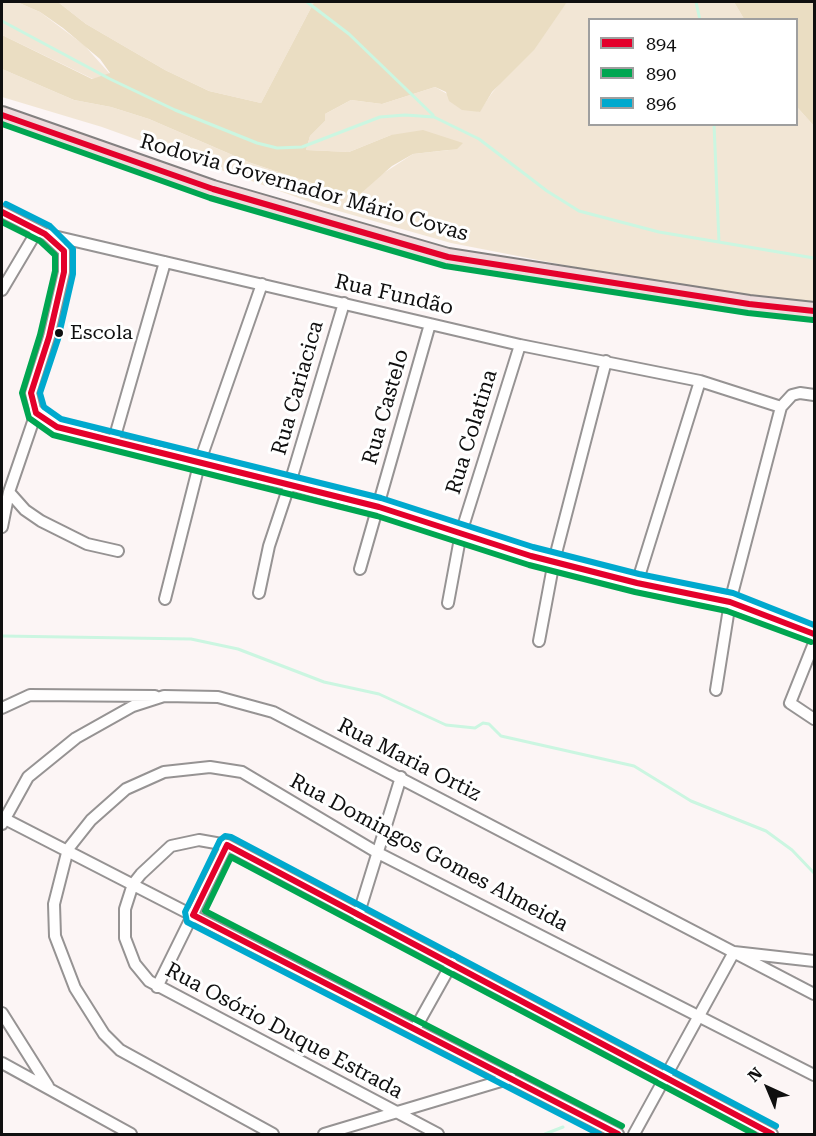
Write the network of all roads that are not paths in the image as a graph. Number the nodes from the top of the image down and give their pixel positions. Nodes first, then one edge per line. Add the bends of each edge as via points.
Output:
1 (2, 115) edge
2 (2, 212) edge
3 (41, 233) junction
4 (165, 262) junction
5 (262, 284) junction
6 (2, 290) edge
7 (344, 303) junction
8 (814, 311) edge
9 (430, 324) junction
10 (520, 345) junction
11 (606, 361) junction
12 (700, 381) junction
13 (814, 394) edge
14 (783, 404) junction
15 (36, 413) junction
16 (113, 443) junction
17 (200, 461) junction
18 (290, 483) junction
19 (9, 492) junction
20 (379, 507) junction
21 (2, 527) edge
22 (461, 533) junction
23 (118, 551) dead end
24 (554, 561) junction
25 (360, 569) dead end
26 (637, 584) junction
27 (259, 593) dead end
28 (165, 599) dead end
29 (730, 602) junction
30 (448, 603) dead end
31 (814, 634) edge
32 (539, 641) dead end
33 (814, 643) edge
34 (716, 690) dead end
35 (164, 696) junction
36 (2, 708) edge
37 (814, 719) edge
38 (401, 777) junction
39 (2, 821) edge
40 (227, 845) junction
41 (68, 849) junction
42 (378, 853) junction
43 (134, 884) junction
44 (193, 915) junction
45 (358, 916) junction
46 (734, 952) junction
47 (814, 961) edge
48 (452, 963) junction
49 (157, 987) junction
50 (814, 994) edge
51 (2, 1013) edge
52 (699, 1016) junction
53 (415, 1029) junction
54 (2, 1063) edge
55 (814, 1075) edge
56 (665, 1077) junction
57 (511, 1078) junction
58 (50, 1088) junction
59 (397, 1113) junction
60 (131, 1134) edge
61 (273, 1134) edge
62 (324, 1134) edge
63 (438, 1134) edge
64 (618, 1134) edge
65 (634, 1134) edge
66 (772, 1134) edge

1 - 8 main road, Rodovia Governador Mário Covas via 213,189 448,257
2 - 3 street, Rua Fundão
3 - 4 street, Rua Fundão
3 - 6 street
3 - 15 street via 64,251 64,272 31,393
4 - 5 street, Rua Fundão
4 - 16 street
5 - 7 street, Rua Fundão
5 - 17 street
7 - 9 street, Rua Fundão
7 - 18 street, Rua Cariacica
9 - 10 street, Rua Fundão
9 - 20 street, Rua Castelo
10 - 11 street, Rua Fundão
10 - 22 street, Rua Colatina
11 - 12 street, Rua Fundão
11 - 24 street
12 - 14 street, Rua Fundão
12 - 26 street
13 - 14 street via 800,393
14 - 29 street
15 - 16 street via 57,427
15 - 19 street
16 - 17 street
17 - 18 street
17 - 28 street
18 - 20 street
18 - 27 street, Rua Cariacica via 268,546
19 - 21 street
19 - 23 street via 41,521 87,544
20 - 22 street
20 - 25 street, Rua Castelo
22 - 24 street
22 - 30 street, Rua Colatina
24 - 26 street
24 - 32 street
26 - 29 street
29 - 31 street
29 - 34 street
33 - 37 street via 790,703
35 - 36 street via 30,695
35 - 38 street, Rua Maria Ortiz via 218,697 273,712
35 - 39 street, Rua Maria Ortiz via 133,706 76,738 28,777
38 - 42 street
38 - 46 street, Rua Maria Ortiz
39 - 41 street
40 - 43 street, Rua Osório Duque Estrada via 199,840 171,846
40 - 44 street
40 - 45 street, Rua Osório Duque Estrada
41 - 42 street, Rua Domingos Gomes Almeida via 91,820 126,789 164,772 210,767 242,772
41 - 43 street
41 - 61 street, Rua Domingos Gomes Almeida via 54,904 55,936 75,988 104,1034 120,1050
42 - 45 street
42 - 52 street, Rua Domingos Gomes Almeida
43 - 44 street
43 - 49 street, Rua Osório Duque Estrada via 125,909 125,938 135,964
44 - 49 street
44 - 53 street
45 - 48 street, Rua Osório Duque Estrada
46 - 47 street
46 - 50 street, Rua Maria Ortiz
46 - 52 street
48 - 53 street
48 - 56 street, Rua Osório Duque Estrada
49 - 59 street, Rua Osório Duque Estrada
51 - 58 street
52 - 55 street, Rua Domingos Gomes Almeida
52 - 56 street
53 - 57 street
54 - 58 street
56 - 65 street
56 - 66 street, Rua Osório Duque Estrada
57 - 59 street
57 - 64 street
58 - 60 street
59 - 62 street
59 - 63 street, Rua Osório Duque Estrada

